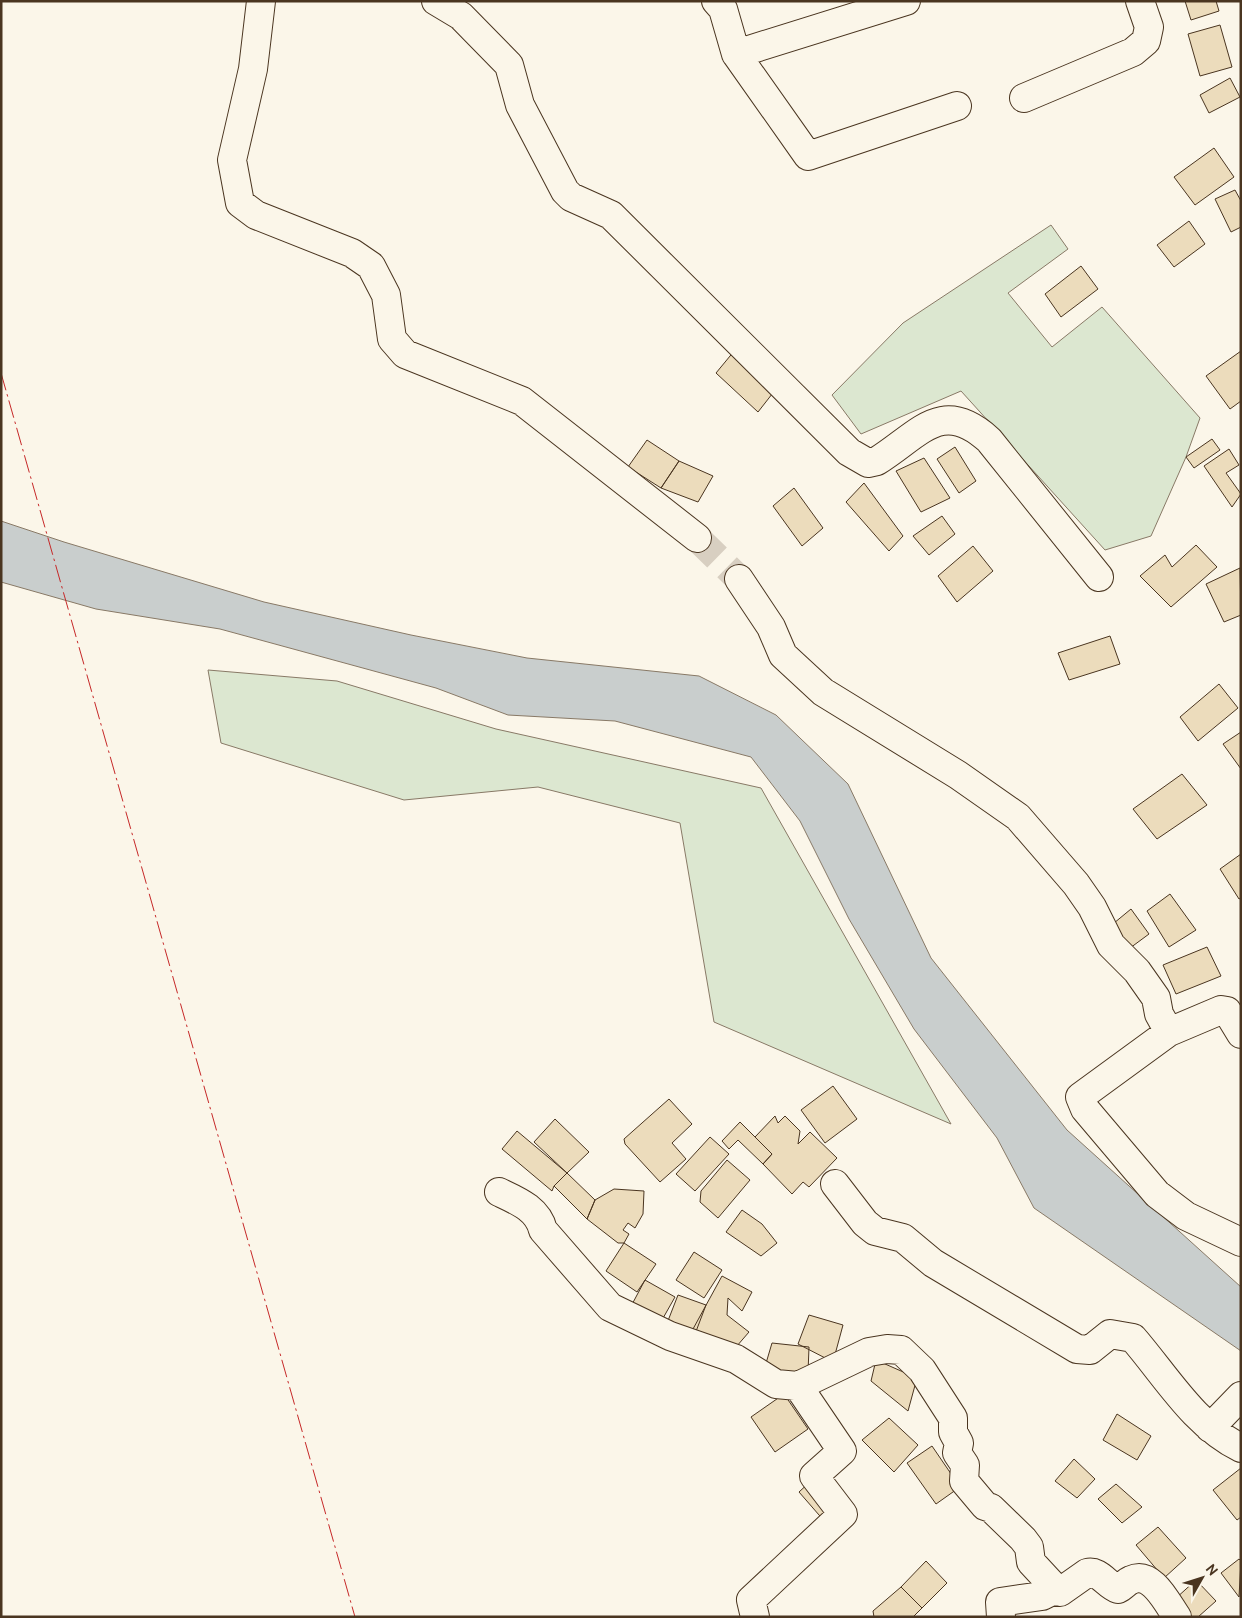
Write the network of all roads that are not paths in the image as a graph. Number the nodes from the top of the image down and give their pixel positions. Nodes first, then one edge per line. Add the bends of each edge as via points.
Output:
1 (261, 1) edge
2 (436, 1) edge
3 (716, 1) edge
4 (906, 1) edge
5 (1140, 1) edge
6 (736, 54) junction
7 (1024, 98) dead end
8 (957, 106) dead end
9 (697, 538) tunnel mouth
10 (1099, 577) dead end
11 (739, 578) tunnel mouth
12 (1169, 1032) junction
13 (1241, 1034) edge
14 (835, 1184) dead end
15 (499, 1192) dead end
16 (1241, 1242) edge
17 (798, 1386) junction
18 (1241, 1396) edge
19 (1210, 1428) junction
20 (1241, 1448) edge
21 (1056, 1589) junction
22 (755, 1617) edge
23 (1001, 1617) edge
24 (1177, 1617) edge

1 - 9 street via 253,69 232,160 240,203 256,215 352,253 371,266 386,295 392,339 405,354 522,401
2 - 10 street via 461,16 509,65 520,105 565,192 611,215 849,452 868,464 938,422 961,421 989,440
3 - 6 street via 723,9
4 - 6 street
5 - 7 street via 1149,28 1146,41 1133,52
6 - 8 street via 808,156
11 - 12 street via 771,627 783,655 823,692 958,775 1018,817 1076,884 1111,944 1137,971 1156,998 1159,1014
12 - 13 street via 1221,1010 1227,1011
12 - 16 street via 1082,1094 1081,1102 1157,1194 1186,1216
14 - 19 street via 864,1223 875,1231 903,1238 933,1263 1077,1349 1090,1350 1110,1334 1133,1338
15 - 17 street via 523,1203 540,1219 543,1230 610,1307 670,1336 736,1359 776,1384
17 - 21 street via 869,1352 901,1350 922,1370 954,1418 953,1432 965,1465 964,1481 985,1506 1023,1539 1029,1547 1031,1562
17 - 22 street via 842,1451 814,1476 843,1514 750,1600
18 - 19 street
19 - 20 street
21 - 23 street via 1042,1596 1000,1602
21 - 24 street via 1060,1592 1092,1572 1118,1589 1140,1578 1152,1582

